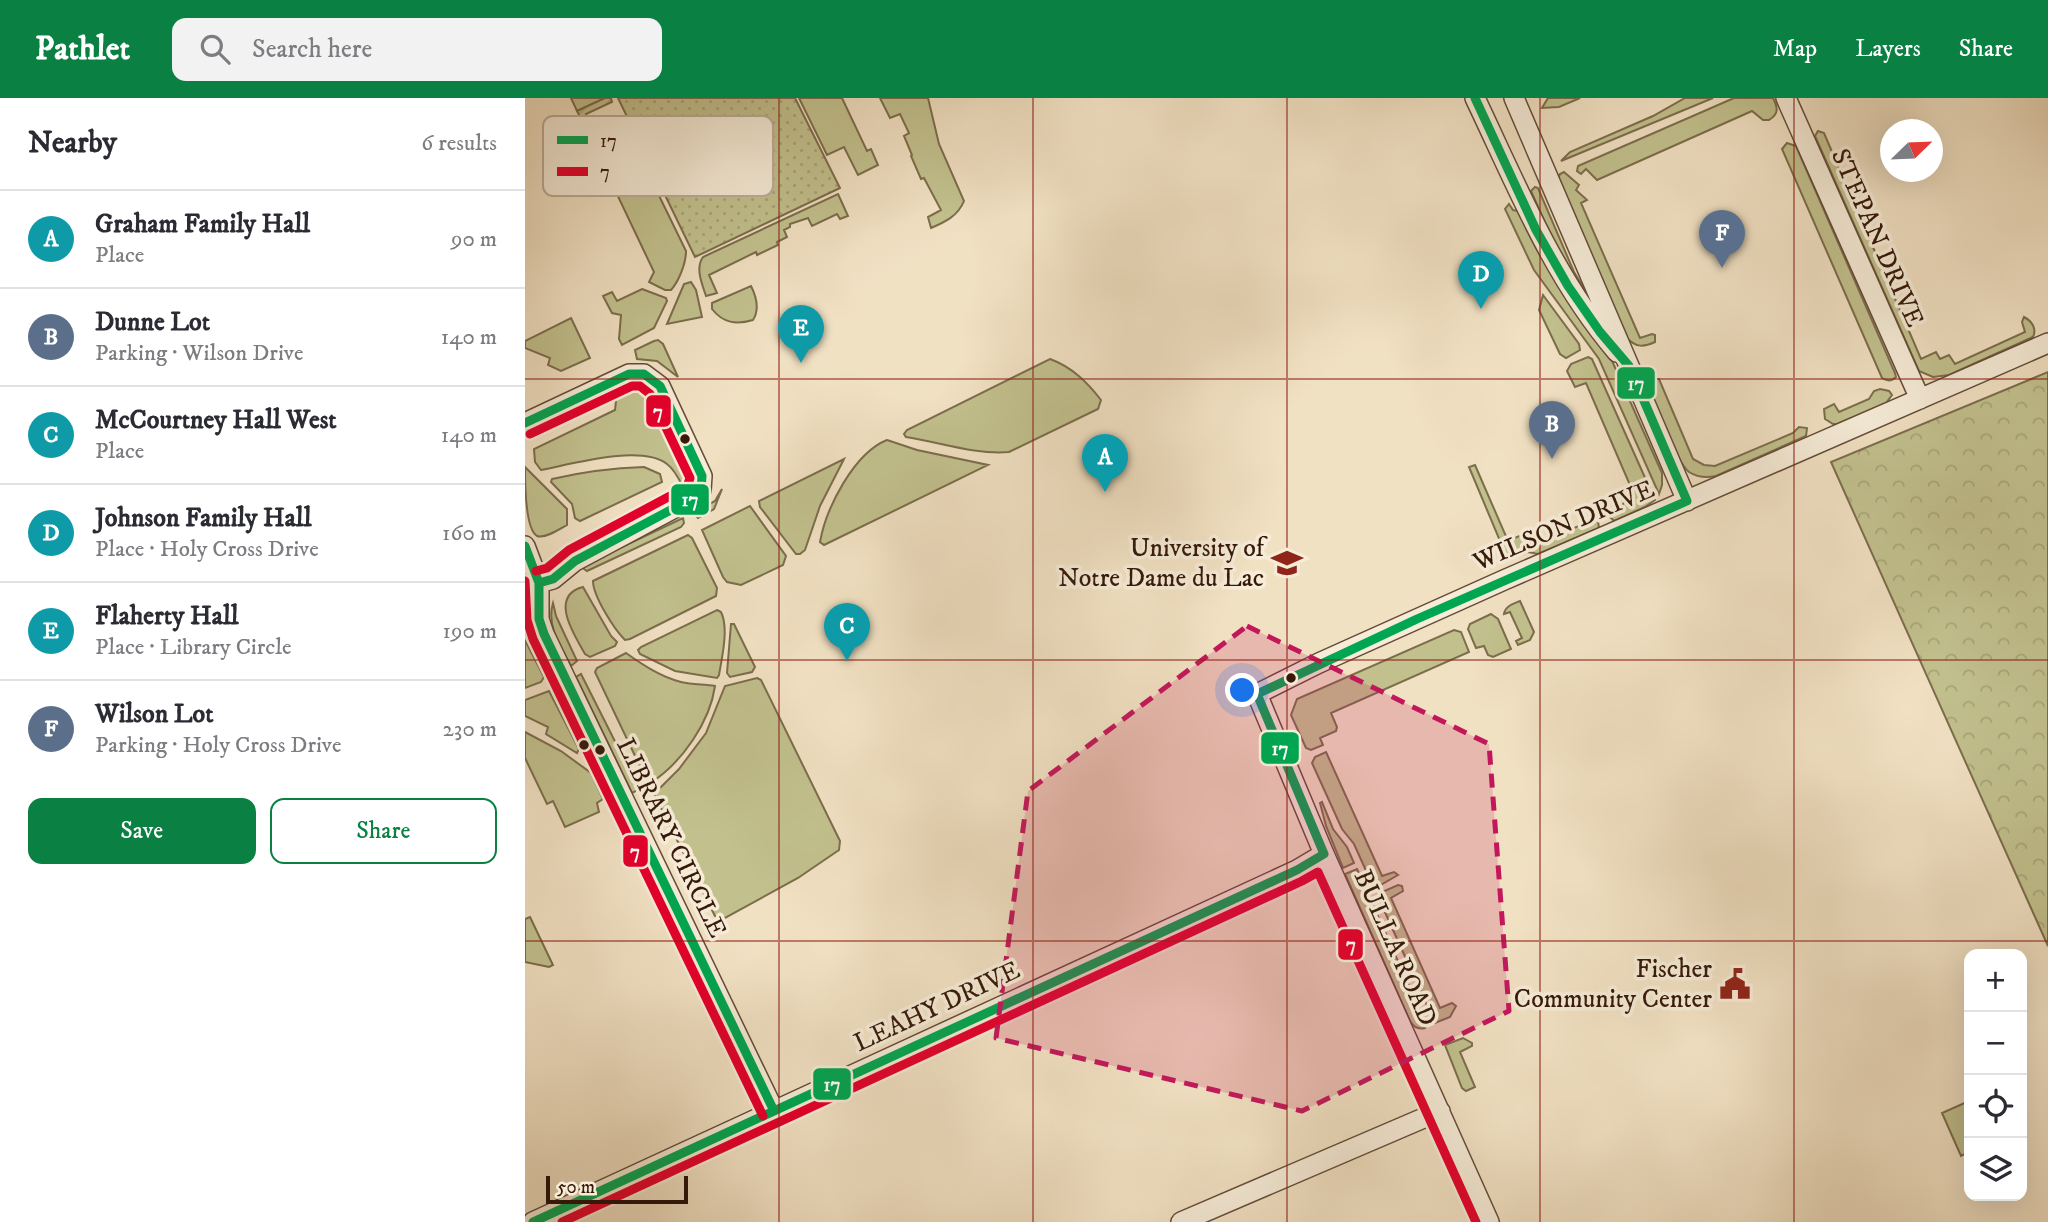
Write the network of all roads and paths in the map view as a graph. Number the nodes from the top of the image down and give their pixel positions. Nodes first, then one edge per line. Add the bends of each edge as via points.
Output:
1 (1475, 98) edge
2 (1514, 98) edge
3 (1786, 98) edge
4 (2048, 343) edge
5 (1629, 366) junction
6 (1920, 398) junction
7 (525, 423) edge
8 (1687, 502) junction
9 (525, 546) edge
10 (539, 583) junction
11 (1257, 694) joint
12 (1324, 854) junction
13 (774, 1111) junction
14 (1440, 1111) junction
15 (533, 1222) edge
16 (1181, 1222) edge
17 (1489, 1222) edge

1 - 5 street via 1567,286
2 - 5 street
3 - 6 street, STEPAN DRIVE
4 - 6 street, WILSON DRIVE
5 - 8 street
6 - 8 street, WILSON DRIVE
7 - 10 street via 629,374 644,374 660,386 702,476 695,497
8 - 11 street, WILSON DRIVE
9 - 10 street, LIBRARY CIRCLE
10 - 13 street, LIBRARY CIRCLE via 539,619 544,634
11 - 12 street, BULLA ROAD
12 - 13 street, LEAHY DRIVE
12 - 14 street, BULLA ROAD
13 - 15 street, LEAHY DRIVE
14 - 16 street
14 - 17 street, BULLA ROAD

